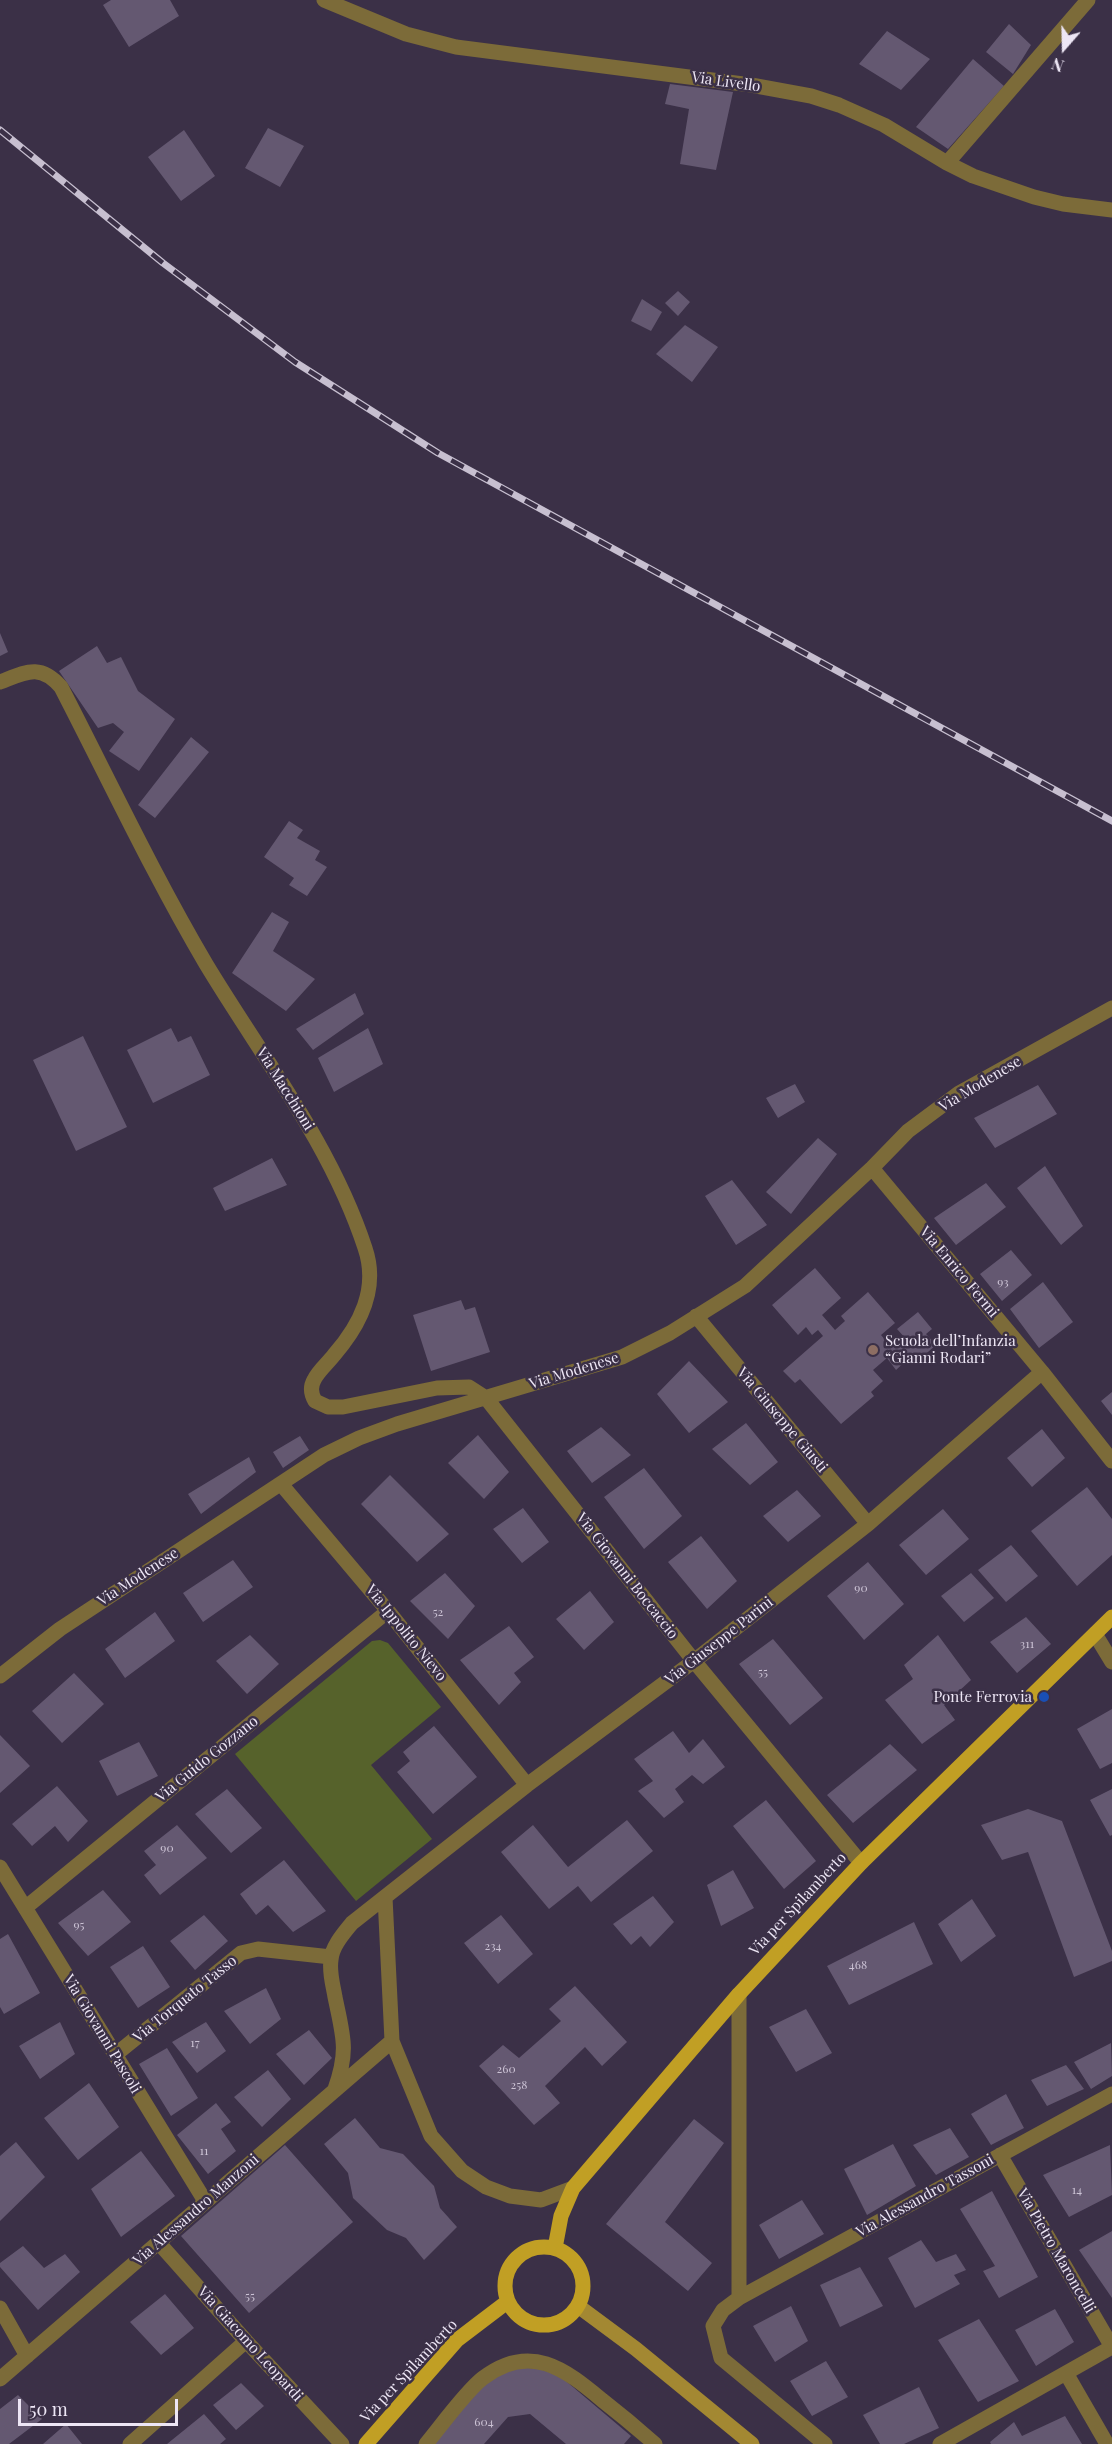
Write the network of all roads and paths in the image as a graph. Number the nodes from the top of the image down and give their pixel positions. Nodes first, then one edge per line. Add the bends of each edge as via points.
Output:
1 (324, 0) edge
2 (1088, 0) edge
3 (947, 163) junction
4 (1112, 210) edge
5 (0, 682) edge
6 (1112, 1008) edge
7 (872, 1168) junction
8 (696, 1316) junction
9 (1042, 1372) junction
10 (486, 1398) junction
11 (1112, 1461) edge
12 (281, 1484) junction
13 (868, 1524) junction
14 (388, 1611) junction
15 (1112, 1617) edge
16 (1095, 1634) junction
17 (694, 1661) junction
18 (1112, 1662) edge
19 (0, 1676) edge
20 (527, 1785) junction
21 (861, 1863) junction
22 (0, 1867) edge
23 (385, 1897) junction
24 (25, 1908) junction
25 (331, 1957) junction
26 (739, 1994) junction
27 (392, 2041) junction
28 (115, 2055) junction
29 (335, 2090) junction
30 (1112, 2094) edge
31 (1000, 2155) junction
32 (573, 2188) junction
33 (205, 2201) junction
34 (159, 2242) junction
35 (555, 2248) junction
36 (739, 2298) junction
37 (507, 2302) junction
38 (578, 2306) junction
39 (0, 2308) edge
40 (246, 2341) junction
41 (1112, 2347) edge
42 (27, 2356) junction
43 (1066, 2373) junction
44 (0, 2379) edge
45 (130, 2444) edge
46 (342, 2444) edge
47 (366, 2444) edge
48 (426, 2444) edge
49 (655, 2444) edge
50 (752, 2444) edge
51 (825, 2444) edge
52 (940, 2444) edge
53 (1107, 2444) edge

1 - 3 street, Via Livello via 406,34 456,46 811,96 884,125
2 - 3 street
3 - 4 street, Via Livello via 1034,197
5 - 10 street, Via Macchioni via 36,671 46,673 61,687 164,890 210,971 308,1122 353,1215 369,1260 369,1292 354,1330 314,1379 311,1389 315,1401 328,1407 343,1407 437,1388 469,1387
6 - 7 street, Via Modenese via 959,1093 908,1131
7 - 8 street, Via Modenese via 745,1286
7 - 9 street, Via Enrico Fermi
8 - 10 street, Via Modenese via 622,1357
8 - 13 street, Via Giuseppe Giusti
9 - 11 street, Via Enrico Fermi
9 - 13 street, Via Giuseppe Parini
10 - 12 street, Via Modenese via 359,1438 324,1455
10 - 17 street, Via Giovanni Boccaccio
12 - 14 street, Via Ippolito Nievo
12 - 19 street, Via Modenese via 45,1639
13 - 17 street, Via Giuseppe Parini
14 - 20 street, Via Ippolito Nievo
14 - 24 street, Via Guido Gozzano
15 - 16 main road, Via per Spilamberto
16 - 18 street
16 - 21 main road, Via per Spilamberto
17 - 20 street, Via Giuseppe Parini
17 - 21 street, Via Giovanni Boccaccio
20 - 23 street, Via Giuseppe Parini
21 - 26 main road, Via per Spilamberto
22 - 24 street, Via Giovanni Pascoli
23 - 25 street, Via Giuseppe Parini via 352,1923
23 - 27 street
24 - 28 street, Via Giovanni Pascoli
25 - 28 street, Via Torquato Tasso via 258,1949 242,1953
25 - 29 street via 330,1971 345,2050
26 - 32 main road, Via per Spilamberto
26 - 36 street
27 - 29 street, Via Alessandro Manzoni
27 - 32 street via 431,2136 462,2171 486,2187 510,2196 542,2199
28 - 33 street, Via Giovanni Pascoli
29 - 33 street, Via Alessandro Manzoni
30 - 31 street, Via Alessandro Tassoni
31 - 36 street, Via Alessandro Tassoni
31 - 41 street, Via Pietro Maroncelli
32 - 35 main road, Via per Spilamberto via 561,2216
33 - 34 street, Via Alessandro Manzoni
34 - 40 street, Via Giacomo Leopardi
34 - 42 street, Via Alessandro Manzoni
35 - 37 main road via 530,2249 510,2265 504,2289
35 - 38 main road via 566,2253 580,2272 583,2283
36 - 51 street, Via Alessandro Tassoni via 723,2310 713,2326 722,2358
37 - 38 main road via 521,2318 541,2326 556,2324
37 - 47 main road, Via per Spilamberto via 457,2340
38 - 50 main road
39 - 42 street
40 - 45 street
40 - 46 street, Via Giacomo Leopardi
41 - 43 street
42 - 44 street, Via Alessandro Manzoni
43 - 52 street
43 - 53 street
48 - 49 street via 481,2379 509,2364 525,2362 542,2362 572,2374

